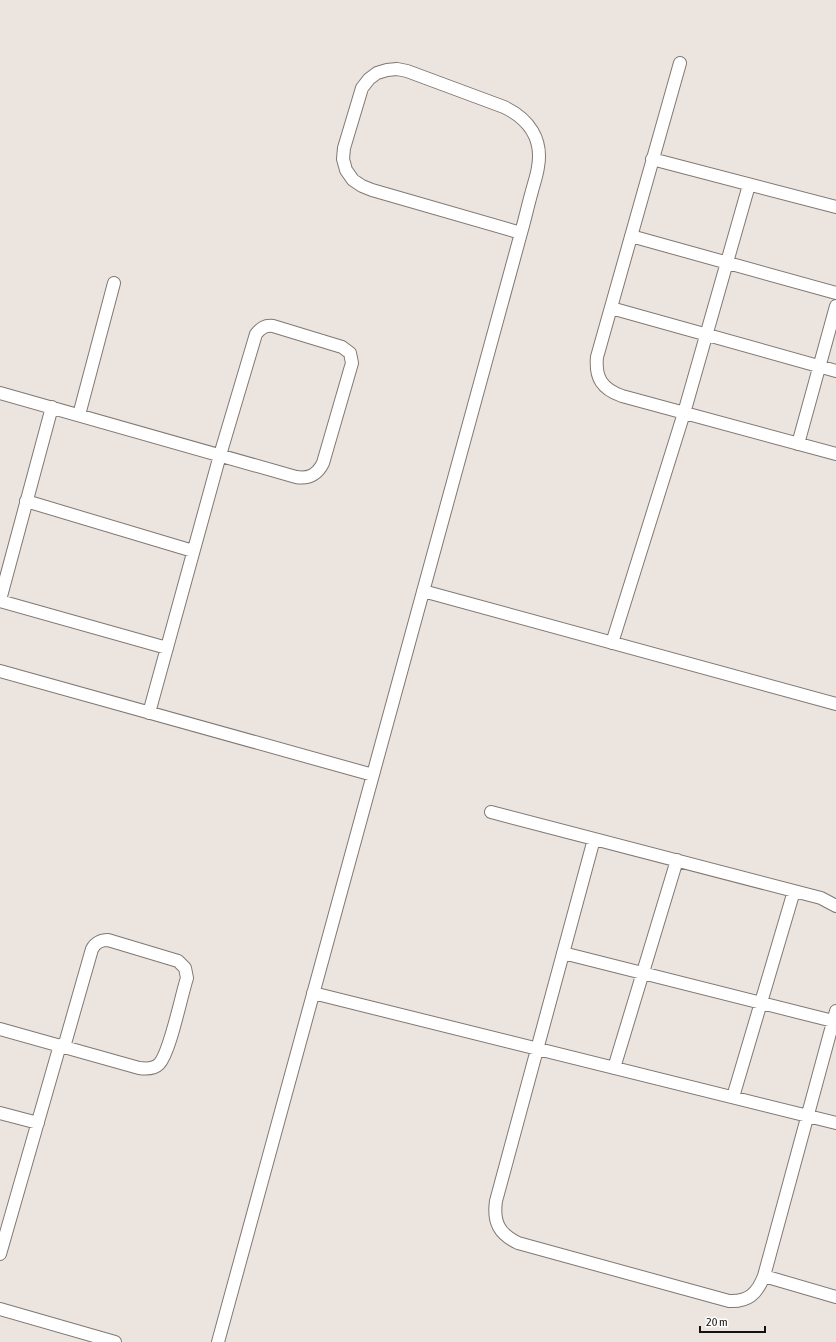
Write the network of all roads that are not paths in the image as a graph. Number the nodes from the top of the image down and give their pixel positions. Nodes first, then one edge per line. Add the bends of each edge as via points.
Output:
1 (680, 63) dead end
2 (652, 159) junction
3 (749, 185) junction
4 (836, 207) edge
5 (521, 233) junction
6 (631, 236) junction
7 (727, 263) junction
8 (114, 283) dead end
9 (836, 293) edge
10 (836, 306) edge
11 (610, 308) junction
12 (707, 334) junction
13 (820, 366) junction
14 (836, 371) edge
15 (0, 393) edge
16 (52, 407) junction
17 (684, 413) junction
18 (78, 415) junction
19 (798, 444) junction
20 (836, 454) edge
21 (220, 455) junction
22 (26, 501) junction
23 (193, 551) junction
24 (423, 591) junction
25 (0, 601) edge
26 (612, 643) junction
27 (167, 648) junction
28 (0, 671) edge
29 (836, 704) edge
30 (149, 713) junction
31 (373, 775) junction
32 (491, 812) dead end
33 (594, 839) junction
34 (677, 860) junction
35 (794, 891) junction
36 (836, 906) edge
37 (563, 953) junction
38 (643, 973) junction
39 (313, 993) junction
40 (761, 1003) junction
41 (835, 1016) edge
42 (0, 1031) edge
43 (62, 1046) junction
44 (537, 1048) junction
45 (614, 1068) junction
46 (733, 1097) junction
47 (0, 1113) edge
48 (807, 1116) junction
49 (38, 1123) junction
50 (836, 1123) edge
51 (3, 1234) edge
52 (0, 1254) edge
53 (764, 1276) junction
54 (836, 1297) edge
55 (0, 1309) edge
56 (115, 1342) edge
57 (218, 1342) edge

1 - 2 lane
2 - 3 lane
2 - 6 lane
3 - 4 lane
3 - 7 lane
5 - 5 lane via 539,155 537,143 525,121 504,107 407,71 387,70 369,79 362,88 344,148 346,170 353,180 372,190
5 - 24 lane
6 - 7 lane
6 - 11 lane
7 - 9 lane
7 - 12 lane
8 - 18 lane
10 - 13 lane
11 - 12 lane
11 - 17 lane via 596,367 598,377 604,386 622,396
12 - 13 lane
12 - 17 lane
13 - 14 lane
13 - 19 lane
15 - 16 lane
16 - 18 lane
16 - 22 lane
17 - 19 lane
17 - 26 lane
18 - 21 lane
19 - 20 lane
21 - 21 lane via 296,477 303,478 316,474 325,458 352,363 350,353 342,347 273,326 268,325 259,330
21 - 23 lane
22 - 23 lane
22 - 25 lane
23 - 27 lane
24 - 26 lane
24 - 31 lane
25 - 27 lane
26 - 29 lane
27 - 30 lane
28 - 30 lane
30 - 31 lane
31 - 39 lane
32 - 33 lane
33 - 34 lane
33 - 37 lane
34 - 35 lane
34 - 38 lane
35 - 36 lane via 821,898
35 - 40 lane
37 - 38 lane
37 - 44 lane
38 - 40 lane
38 - 45 lane
39 - 44 lane
39 - 57 lane
40 - 41 lane
40 - 46 lane
41 - 48 lane
42 - 43 lane
43 - 43 lane via 139,1068 152,1068 158,1065 167,1049 187,978 185,968 178,961 108,940 99,941 92,949
43 - 49 lane
44 - 45 lane
44 - 53 lane via 496,1201 494,1212 501,1231 518,1243 729,1301 738,1301 755,1293
45 - 46 lane
46 - 48 lane
47 - 49 lane
48 - 50 lane
48 - 53 lane
49 - 51 lane
51 - 52 lane
53 - 54 lane
55 - 56 lane

